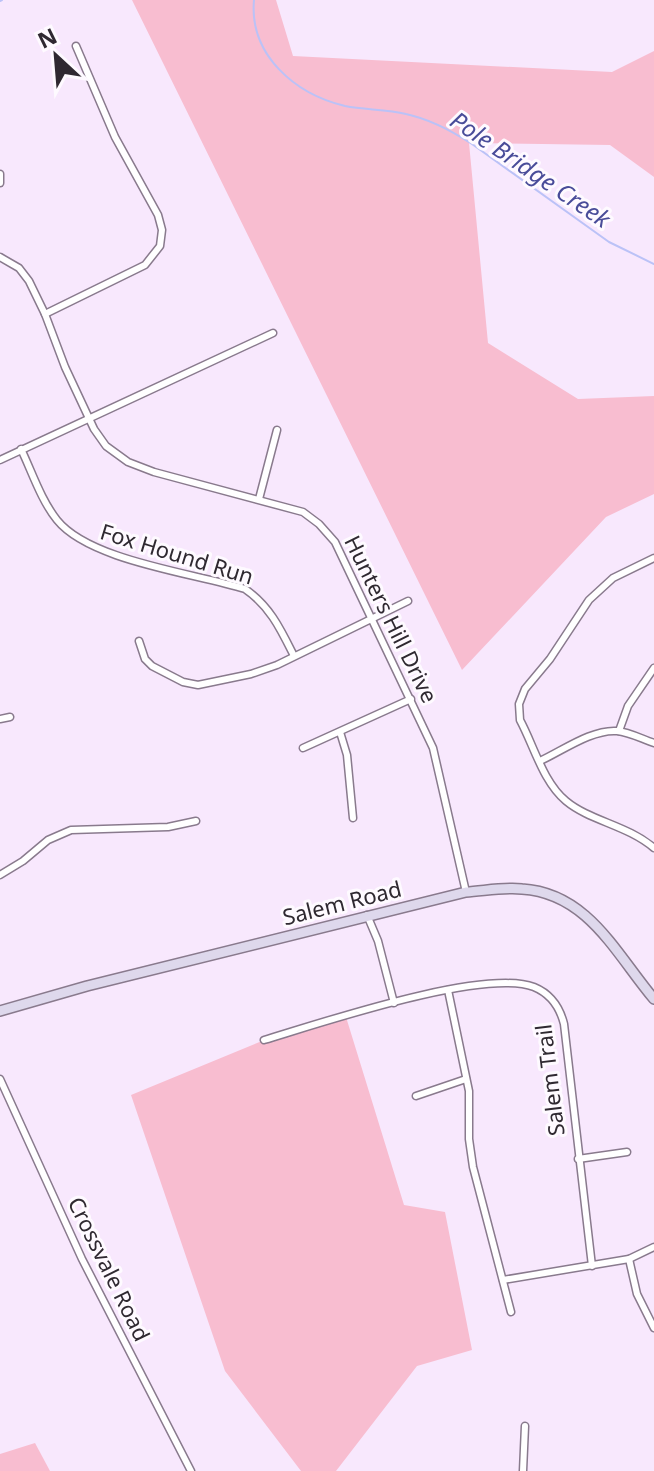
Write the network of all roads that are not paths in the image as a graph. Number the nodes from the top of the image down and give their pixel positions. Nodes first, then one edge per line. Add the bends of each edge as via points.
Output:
1 (76, 46) dead end
2 (0, 174) edge
3 (0, 183) edge
4 (0, 257) edge
5 (45, 314) junction
6 (273, 333) dead end
7 (89, 417) junction
8 (277, 430) dead end
9 (21, 449) junction
10 (0, 460) edge
11 (259, 499) junction
12 (654, 558) edge
13 (408, 601) dead end
14 (374, 619) junction
15 (139, 641) dead end
16 (294, 656) junction
17 (654, 668) edge
18 (411, 699) junction
19 (10, 717) dead end
20 (0, 719) edge
21 (619, 731) junction
22 (340, 732) junction
23 (654, 743) edge
24 (303, 748) dead end
25 (540, 761) junction
26 (353, 818) dead end
27 (196, 821) dead end
28 (654, 848) edge
29 (0, 875) edge
30 (466, 892) junction
31 (367, 915) junction
32 (448, 990) junction
33 (654, 999) edge
34 (394, 1003) junction
35 (0, 1011) edge
36 (264, 1040) dead end
37 (0, 1079) edge
38 (466, 1079) junction
39 (416, 1096) dead end
40 (627, 1152) dead end
41 (578, 1159) junction
42 (654, 1247) edge
43 (629, 1259) junction
44 (592, 1266) junction
45 (503, 1280) junction
46 (511, 1312) dead end
47 (654, 1328) edge
48 (525, 1426) dead end
49 (191, 1471) edge
50 (523, 1471) edge

1 - 5 street via 115,137 158,215 162,238 145,265
2 - 3 street
4 - 5 street, Hunters Hill Drive via 25,274
5 - 7 street, Hunters Hill Drive
6 - 7 street
7 - 9 street
7 - 11 street, Hunters Hill Drive via 106,446 128,462
8 - 11 street
9 - 10 street
9 - 16 street, Fox Hound Run via 49,509 70,534 99,550 245,589 272,614
11 - 14 street, Hunters Hill Drive via 303,512 325,530
12 - 25 street via 594,594 525,689 520,720
13 - 14 street
14 - 16 street
14 - 18 street, Hunters Hill Drive
15 - 16 street via 152,666 198,685 251,674
17 - 21 street via 628,706
18 - 22 street
18 - 30 street, Hunters Hill Drive via 433,748
19 - 20 street
21 - 23 street
21 - 25 street via 590,737
22 - 24 street
22 - 26 street
25 - 28 street via 568,803
27 - 29 street via 71,830
30 - 31 street, Salem Road
30 - 33 street, Salem Road via 528,889 560,899 605,934
31 - 34 street
31 - 35 street, Salem Road
32 - 34 street, Salem Trail
32 - 38 street
32 - 41 street, Salem Trail via 527,985 554,1002 564,1024
34 - 36 street, Salem Trail
37 - 49 street, Crossvale Road via 82,1259
38 - 39 street
38 - 45 street via 473,1167
40 - 41 street
41 - 44 street, Salem Trail
42 - 43 street
43 - 44 street
43 - 47 street via 637,1294
44 - 45 street
45 - 46 street
48 - 50 street

